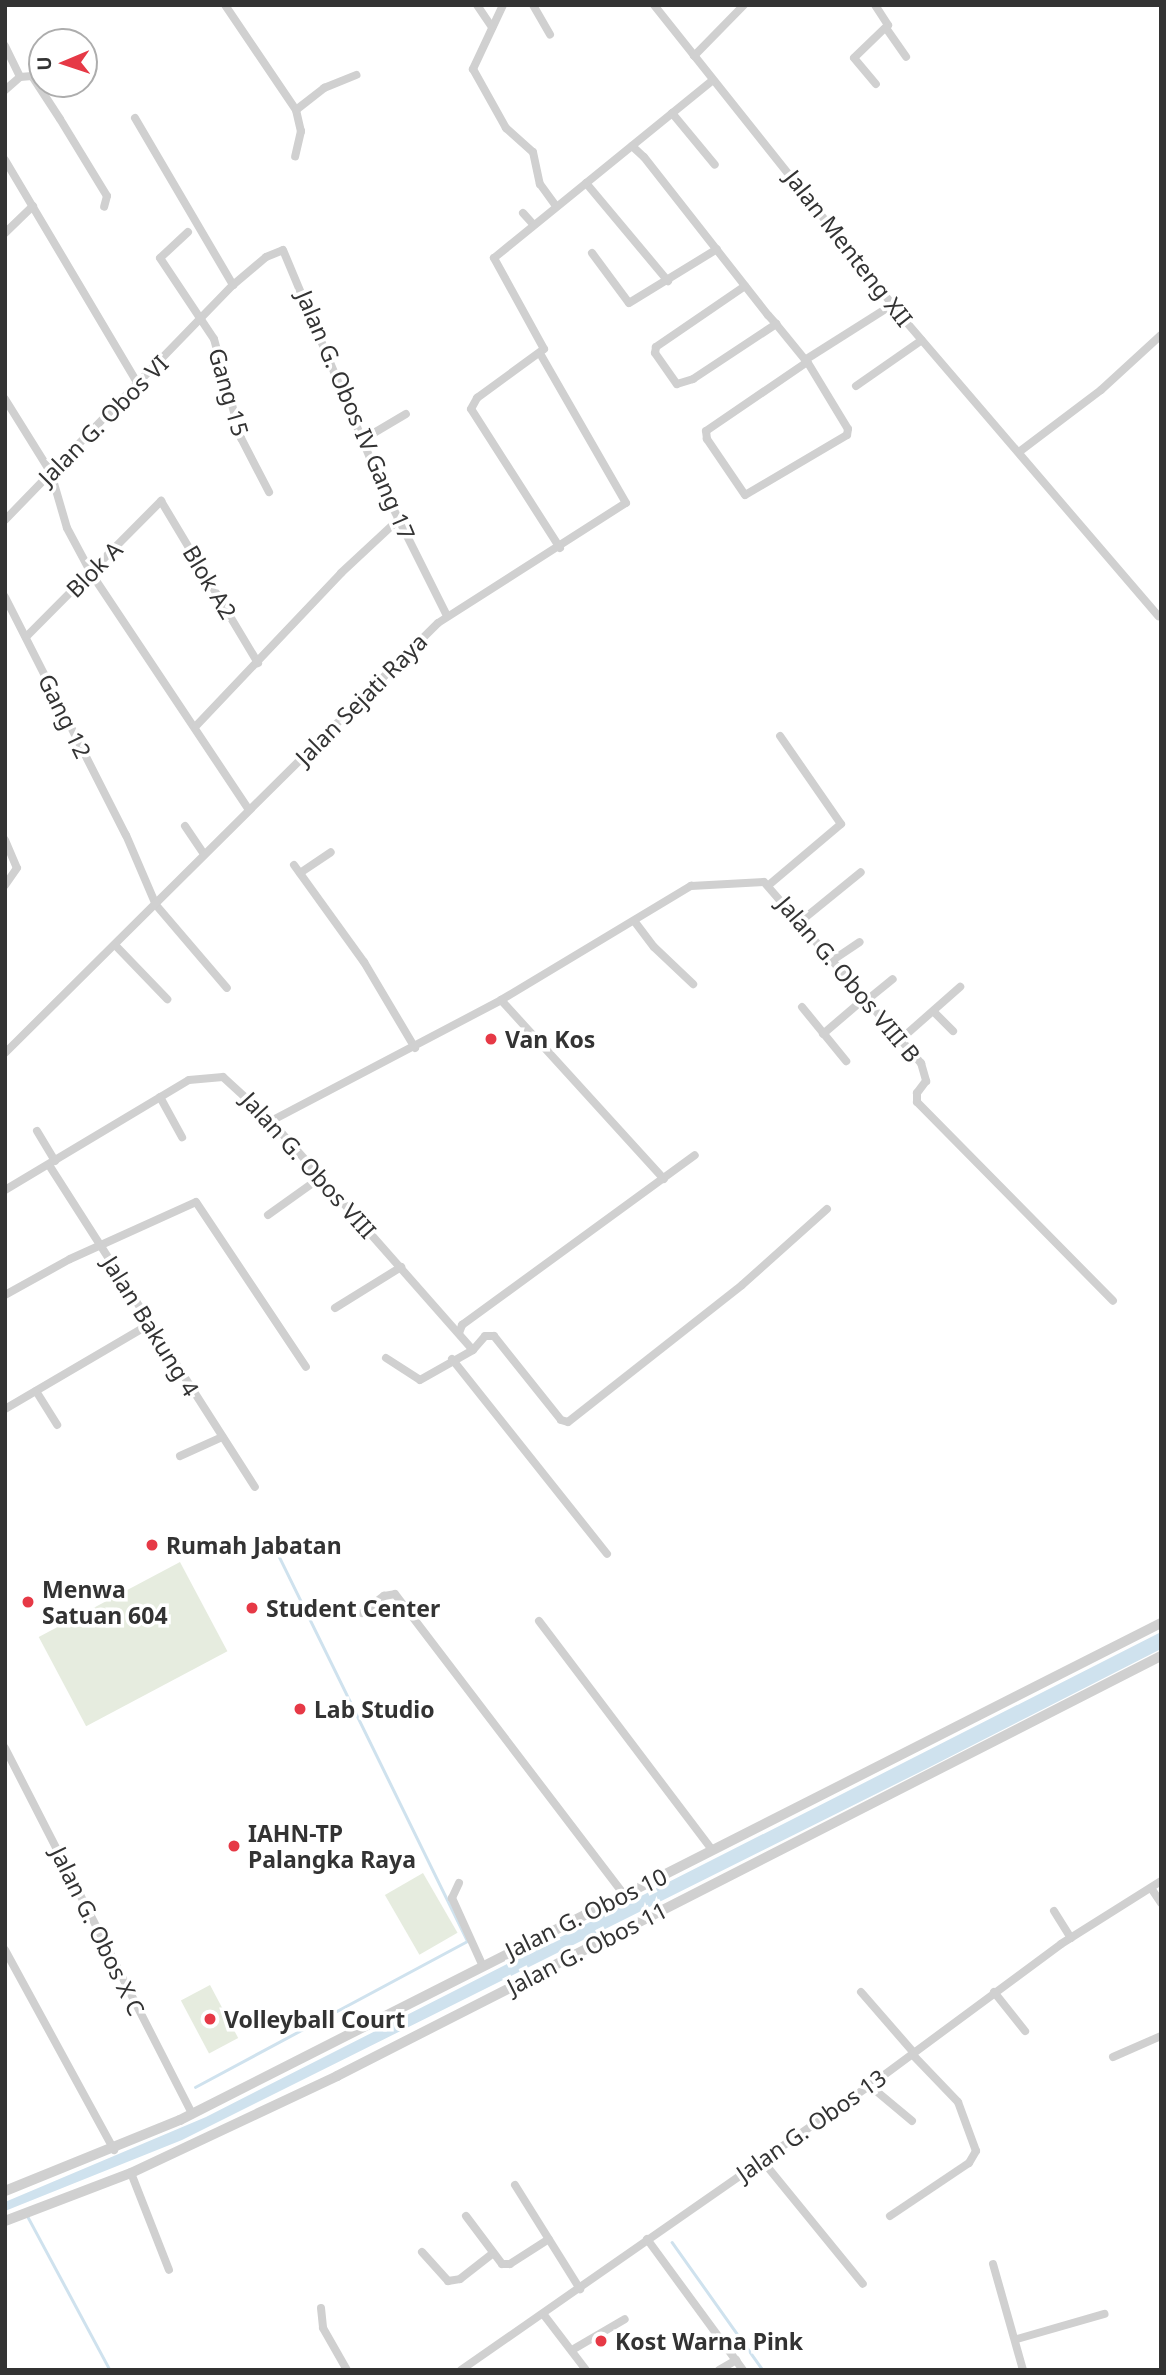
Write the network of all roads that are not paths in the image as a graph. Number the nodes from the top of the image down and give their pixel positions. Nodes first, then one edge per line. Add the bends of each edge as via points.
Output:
1 (225, 5) edge
2 (477, 5) edge
3 (503, 5) edge
4 (533, 5) edge
5 (654, 5) edge
6 (744, 5) edge
7 (875, 5) edge
8 (492, 27) junction
9 (886, 28) junction
10 (550, 34) dead end
11 (5, 46) edge
12 (694, 56) junction
13 (906, 57) dead end
14 (356, 75) dead end
15 (20, 77) junction
16 (713, 79) junction
17 (876, 84) dead end
18 (5, 90) edge
19 (296, 110) junction
20 (672, 113) junction
21 (135, 118) dead end
22 (632, 146) junction
23 (295, 156) dead end
24 (5, 160) edge
25 (715, 165) dead end
26 (586, 183) junction
27 (33, 206) junction
28 (556, 206) junction
29 (104, 208) dead end
30 (523, 213) dead end
31 (533, 225) junction
32 (188, 232) dead end
33 (5, 233) edge
34 (717, 249) junction
35 (285, 251) joint
36 (592, 253) dead end
37 (668, 281) junction
38 (233, 285) junction
39 (745, 286) junction
40 (892, 305) junction
41 (203, 320) junction
42 (776, 324) junction
43 (1161, 335) edge
44 (922, 340) junction
45 (541, 355) junction
46 (806, 361) junction
47 (136, 381) junction
48 (856, 386) dead end
49 (5, 399) edge
50 (405, 414) dead end
51 (362, 440) junction
52 (1019, 452) junction
53 (51, 473) junction
54 (269, 492) dead end
55 (161, 502) joint
56 (5, 520) edge
57 (398, 520) junction
58 (560, 548) junction
59 (90, 573) junction
60 (5, 597) edge
61 (447, 615) junction
62 (1158, 616) dead end
63 (26, 637) junction
64 (258, 663) junction
65 (196, 726) junction
66 (780, 736) dead end
67 (248, 808) junction
68 (185, 826) dead end
69 (5, 840) edge
70 (331, 852) dead end
71 (203, 853) junction
72 (294, 865) dead end
73 (860, 872) dead end
74 (300, 873) junction
75 (770, 884) junction
76 (5, 885) edge
77 (156, 905) junction
78 (800, 921) junction
79 (635, 922) junction
80 (860, 942) dead end
81 (116, 946) junction
82 (833, 960) junction
83 (893, 979) dead end
84 (694, 984) dead end
85 (960, 987) dead end
86 (227, 988) dead end
87 (167, 999) dead end
88 (866, 999) junction
89 (501, 1000) junction
90 (802, 1007) dead end
91 (934, 1012) junction
92 (953, 1031) dead end
93 (823, 1034) junction
94 (901, 1039) junction
95 (415, 1048) junction
96 (5, 1053) edge
97 (846, 1061) dead end
98 (160, 1097) junction
99 (271, 1121) junction
100 (37, 1131) dead end
101 (183, 1137) dead end
102 (695, 1155) dead end
103 (52, 1163) junction
104 (320, 1177) junction
105 (664, 1179) junction
106 (5, 1191) edge
107 (827, 1209) dead end
108 (268, 1214) dead end
109 (102, 1247) junction
110 (401, 1267) junction
111 (5, 1295) edge
112 (1113, 1301) dead end
113 (335, 1308) dead end
114 (150, 1324) junction
115 (459, 1333) junction
116 (473, 1350) junction
117 (386, 1358) dead end
118 (452, 1359) junction
119 (306, 1367) dead end
120 (34, 1392) junction
121 (5, 1409) edge
122 (57, 1425) dead end
123 (222, 1437) junction
124 (180, 1456) dead end
125 (255, 1487) dead end
126 (607, 1553) dead end
127 (362, 1613) dead end
128 (538, 1621) dead end
129 (1161, 1623) edge
130 (1161, 1656) edge
131 (5, 1748) edge
132 (712, 1850) junction
133 (1161, 1881) edge
134 (459, 1883) dead end
135 (1151, 1888) junction
136 (625, 1896) junction
137 (1161, 1903) edge
138 (1054, 1911) dead end
139 (1071, 1938) junction
140 (5, 1951) edge
141 (482, 1964) junction
142 (861, 1992) dead end
143 (994, 1992) junction
144 (1025, 2031) dead end
145 (1161, 2036) edge
146 (913, 2054) junction
147 (1113, 2057) dead end
148 (869, 2085) junction
149 (192, 2113) junction
150 (912, 2120) dead end
151 (114, 2150) junction
152 (761, 2159) junction
153 (131, 2173) junction
154 (515, 2185) dead end
155 (5, 2191) edge
156 (466, 2216) dead end
157 (890, 2216) dead end
158 (5, 2221) edge
159 (548, 2239) junction
160 (647, 2239) junction
161 (422, 2252) dead end
162 (492, 2254) junction
163 (993, 2264) dead end
164 (169, 2270) dead end
165 (863, 2284) dead end
166 (580, 2289) junction
167 (321, 2308) dead end
168 (1104, 2314) dead end
169 (544, 2315) junction
170 (625, 2319) dead end
171 (1017, 2339) junction
172 (572, 2350) junction
173 (736, 2360) junction
174 (346, 2370) edge
175 (461, 2370) edge
176 (586, 2370) edge
177 (719, 2370) edge
178 (743, 2370) edge
179 (1023, 2370) edge

1 - 19 street
2 - 8 street
3 - 8 street
4 - 10 street
5 - 12 street, Jalan Menteng XII
6 - 12 street
7 - 9 street via 889,20
8 - 28 street via 474,69 506,128 533,152 540,184
9 - 13 street
9 - 17 street via 854,55
11 - 15 street
12 - 16 street, Jalan Menteng XII
14 - 19 street via 324,88
15 - 18 street
15 - 29 street via 32,76 61,119 107,197
16 - 20 street
16 - 40 street, Jalan Menteng XII
19 - 23 street via 301,131
20 - 22 street
20 - 25 street
21 - 38 street
22 - 26 street
22 - 34 street
24 - 27 street
26 - 28 street
26 - 37 street
27 - 33 street
27 - 47 street
28 - 31 street
30 - 31 street
31 - 45 street via 504,247 494,261 542,340
32 - 41 street, Gang 15 via 160,257
34 - 37 street
34 - 39 street
35 - 38 street, Jalan G. Obos VI via 266,257
35 - 51 street, Jalan G. Obos IV Gang 17
36 - 37 street via 629,303
38 - 41 street, Jalan G. Obos VI
39 - 42 street
39 - 42 street via 656,347 655,353 677,384
40 - 44 street, Jalan Menteng XII
40 - 46 street
41 - 47 street, Jalan G. Obos VI
41 - 54 street, Gang 15 via 214,339 241,438
42 - 46 street
43 - 52 street via 1101,390
44 - 48 street
44 - 52 street, Jalan Menteng XII
45 - 58 street, Jalan Sejati Raya via 626,503
45 - 58 street via 477,398 471,408
46 - 46 street via 848,432 745,495 706,431
47 - 53 street, Jalan G. Obos VI
49 - 53 street
50 - 51 street
51 - 57 street, Jalan G. Obos IV Gang 17
52 - 62 street, Jalan Menteng XII
53 - 56 street, Jalan G. Obos VI
53 - 59 street via 67,528
55 - 59 street, Blok A
55 - 64 street, Blok A2
57 - 61 street, Jalan G. Obos IV Gang 17
57 - 64 street via 341,573
58 - 61 street, Jalan Sejati Raya
59 - 63 street, Blok A
59 - 65 street
60 - 63 street, Gang 12
61 - 67 street, Jalan Sejati Raya
63 - 77 street, Gang 12 via 126,835
64 - 65 street
65 - 67 street
66 - 75 street via 841,824
67 - 71 street, Jalan Sejati Raya
68 - 71 street
69 - 76 street via 17,868
70 - 74 street
71 - 77 street, Jalan Sejati Raya
72 - 74 street
73 - 78 street
74 - 95 street via 364,962
75 - 78 street, Jalan G. Obos VIII B
75 - 79 street, Jalan G. Obos VIII B via 702,882
77 - 81 street, Jalan Sejati Raya
77 - 86 street, Gang 12
78 - 82 street, Jalan G. Obos VIII B
79 - 84 street
79 - 89 street, Jalan G. Obos VIII B
80 - 82 street
81 - 87 street
81 - 96 street, Jalan Sejati Raya
82 - 88 street, Jalan G. Obos VIII B
83 - 88 street
85 - 91 street
88 - 93 street
88 - 94 street, Jalan G. Obos VIII B
89 - 95 street, Jalan G. Obos VIII B
89 - 105 street
90 - 93 street
91 - 92 street
91 - 94 street
93 - 97 street
94 - 112 street, Jalan G. Obos VIII B via 924,1070 926,1081 917,1101
95 - 99 street, Jalan G. Obos VIII B
98 - 99 street, Jalan G. Obos VIII via 195,1078 223,1077
98 - 101 street
98 - 103 street, Jalan G. Obos VIII
99 - 104 street, Jalan G. Obos VIII
100 - 103 street, Jalan Bakung 4
102 - 105 street
103 - 106 street, Jalan G. Obos VIII
103 - 109 street, Jalan Bakung 4
104 - 108 street
104 - 110 street, Jalan G. Obos VIII
105 - 115 street via 462,1325
107 - 116 street via 742,1285 571,1421 561,1420 497,1337 485,1336
109 - 111 street
109 - 114 street, Jalan Bakung 4
109 - 119 street via 188,1203 198,1203
110 - 113 street
110 - 115 street, Jalan G. Obos VIII
114 - 120 street
114 - 123 street, Jalan Bakung 4
115 - 116 street, Jalan G. Obos VIII
116 - 118 street
117 - 118 street via 414,1380 427,1378
118 - 126 street
120 - 121 street
120 - 122 street
123 - 124 street
123 - 125 street, Jalan Bakung 4
127 - 136 street via 384,1596 395,1594
128 - 132 street
129 - 132 street, Jalan G. Obos 10
130 - 153 street, Jalan G. Obos 11 via 337,2076
131 - 149 street, Jalan G. Obos X C
132 - 136 street, Jalan G. Obos 10
133 - 135 street, Jalan G. Obos 13
134 - 141 street via 452,1898
135 - 137 street
135 - 139 street, Jalan G. Obos 13
136 - 141 street, Jalan G. Obos 10
138 - 139 street
139 - 143 street, Jalan G. Obos 13
140 - 151 street
141 - 149 street, Jalan G. Obos 10
142 - 146 street
143 - 144 street
143 - 146 street, Jalan G. Obos 13
145 - 147 street
146 - 148 street, Jalan G. Obos 13
146 - 157 street via 958,2102 975,2151 969,2163
148 - 150 street
148 - 152 street, Jalan G. Obos 13
149 - 151 street, Jalan G. Obos 10
151 - 155 street, Jalan G. Obos 10
152 - 160 street, Jalan G. Obos 13
152 - 165 street
153 - 158 street, Jalan G. Obos 11
153 - 164 street
154 - 159 street
156 - 162 street
159 - 162 street via 510,2264 502,2264
159 - 166 street
160 - 166 street, Jalan G. Obos 13
160 - 173 street
161 - 162 street via 448,2281 460,2279
163 - 171 street
166 - 169 street, Jalan G. Obos 13
167 - 174 street via 323,2328
168 - 171 street
169 - 172 street
169 - 175 street, Jalan G. Obos 13
170 - 172 street
171 - 179 street
172 - 176 street
173 - 177 street
173 - 178 street

